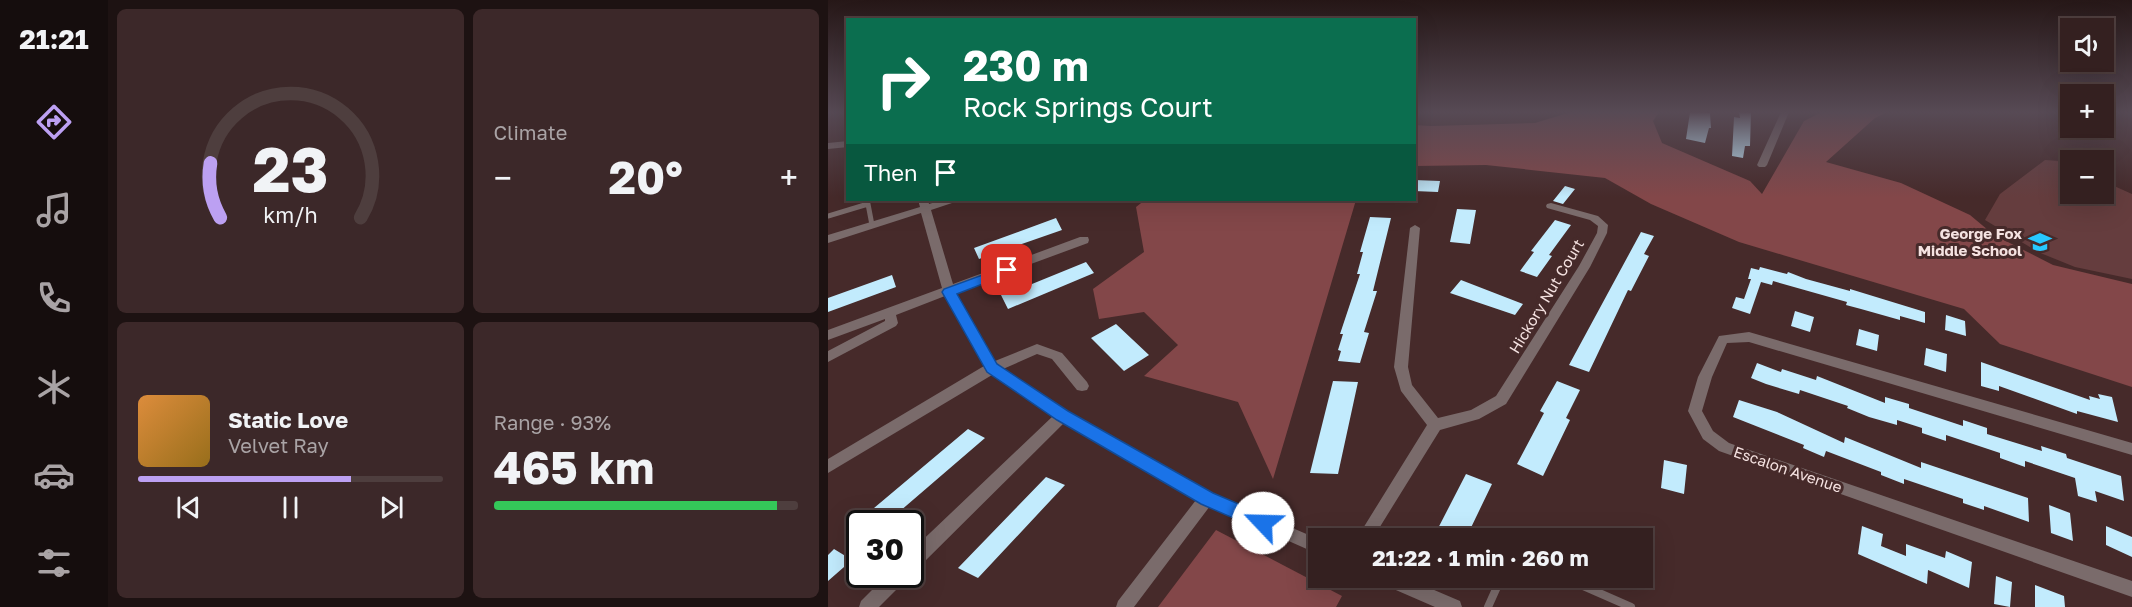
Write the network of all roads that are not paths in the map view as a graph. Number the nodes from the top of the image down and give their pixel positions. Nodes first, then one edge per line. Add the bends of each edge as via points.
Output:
1 (1773, 140) edge
2 (846, 144) edge
3 (828, 146) edge
4 (1762, 165) dead end
5 (944, 201) edge
6 (924, 204) edge
7 (1551, 206) dead end
8 (828, 216) edge
9 (872, 225) junction
10 (1415, 228) dead end
11 (828, 239) edge
12 (1084, 240) dead end
13 (949, 292) junction
14 (889, 314) junction
15 (828, 335) edge
16 (828, 357) edge
17 (992, 368) junction
18 (1082, 386) dead end
19 (1063, 415) junction
20 (1435, 425) junction
21 (2132, 449) edge
22 (828, 467) edge
23 (1207, 498) junction
24 (1371, 528) edge
25 (1308, 543) edge
26 (924, 550) edge
27 (886, 588) edge
28 (1411, 588) edge
29 (1497, 588) edge
30 (1588, 588) edge
31 (2132, 589) edge
32 (867, 607) edge
33 (1124, 607) edge
34 (1454, 607) edge
35 (1488, 607) edge
36 (1631, 607) edge

1 - 4 street
2 - 3 street
5 - 6 street
6 - 9 street
6 - 13 street
7 - 20 street, Hickory Nut Court via 1594,218 1603,225 1584,267 1501,400 1474,415
8 - 9 lane via 868,204
9 - 11 street
10 - 20 street via 1401,367 1406,387
12 - 13 street
13 - 14 street
13 - 17 street
14 - 15 street
14 - 16 street via 892,323
17 - 18 street via 1037,349 1056,356
17 - 19 street
17 - 22 street
19 - 23 street
19 - 26 street
20 - 24 street
21 - 31 street, Escalon Avenue via 1749,337 1723,339 1705,377 1695,411 1708,435 1724,447
23 - 25 street
23 - 33 street
27 - 32 street
28 - 34 street
29 - 35 lane
30 - 36 lane

